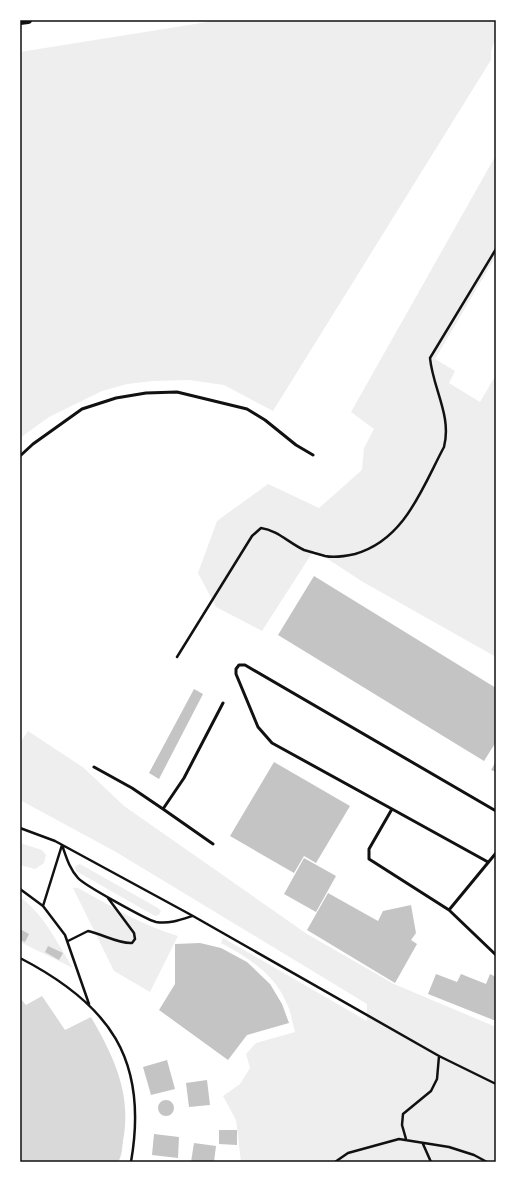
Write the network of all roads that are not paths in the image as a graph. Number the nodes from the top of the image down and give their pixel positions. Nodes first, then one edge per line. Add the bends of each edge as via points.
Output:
1 (28, 20) edge
2 (20, 21) edge
3 (314, 455) dead end
4 (20, 456) edge
5 (223, 703) dead end
6 (94, 766) dead end
7 (392, 809) junction
8 (163, 810) junction
9 (496, 811) edge
10 (213, 844) dead end
11 (496, 853) edge
12 (488, 862) junction
13 (448, 910) junction
14 (496, 955) edge

1 - 2 main road
3 - 4 lane via 246,409 177,392 146,393 116,398 82,409 39,439
5 - 8 lane via 184,778
6 - 8 lane
7 - 9 lane via 272,743 258,727 236,674 236,668 246,665
7 - 12 lane
7 - 13 lane via 369,849 368,859
8 - 10 lane
11 - 12 lane
12 - 13 lane
13 - 14 lane

